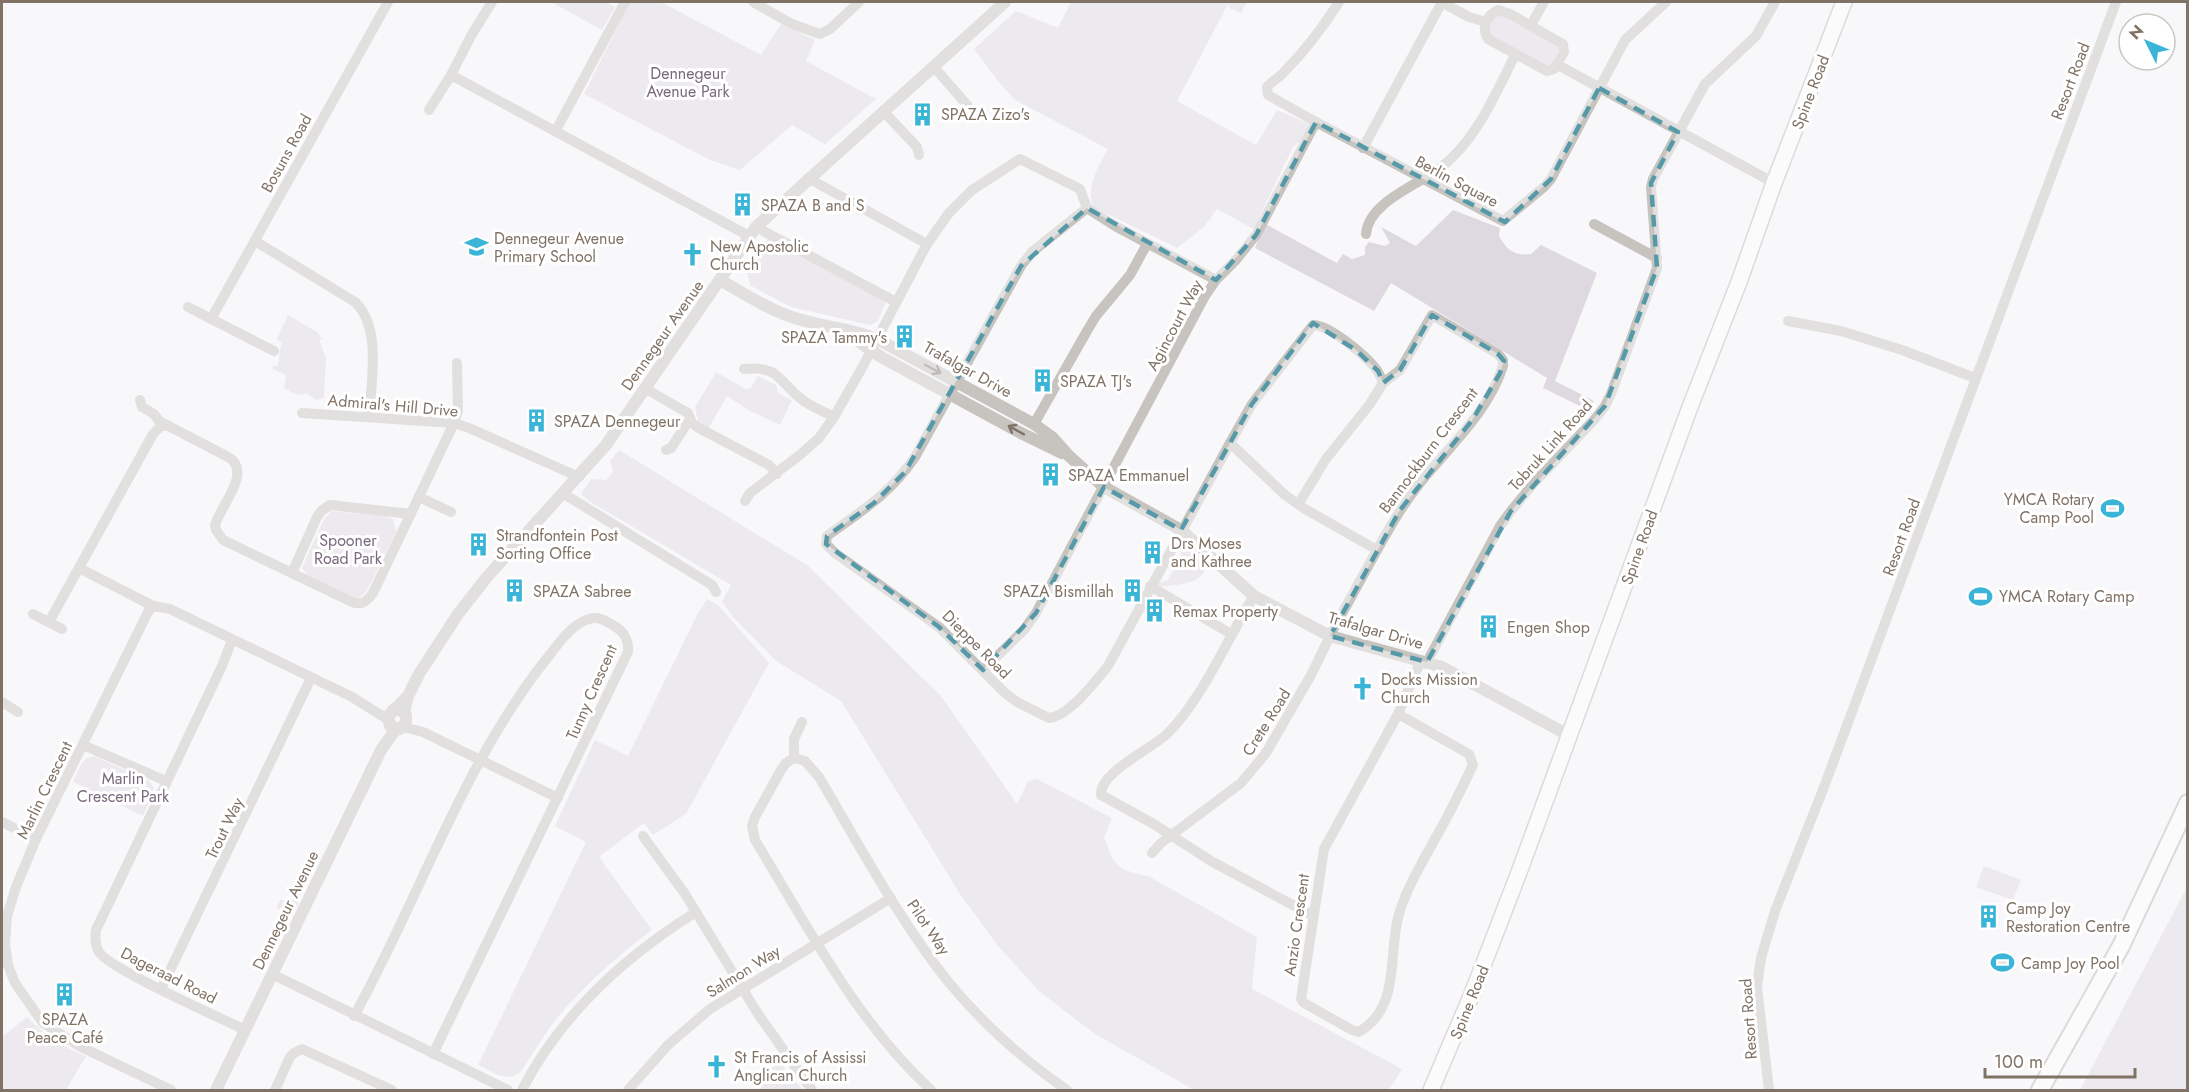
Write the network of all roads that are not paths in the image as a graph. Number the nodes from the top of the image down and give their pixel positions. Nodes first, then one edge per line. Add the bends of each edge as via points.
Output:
1 (388, 2) edge
2 (492, 2) edge
3 (625, 2) edge
4 (753, 2) edge
5 (859, 2) edge
6 (1005, 2) edge
7 (1339, 2) edge
8 (1442, 2) edge
9 (1544, 2) edge
10 (1666, 2) edge
11 (1775, 2) edge
12 (1844, 2) edge
13 (2116, 2) edge
14 (1486, 22) junction
15 (1531, 25) junction
16 (1515, 55) junction
17 (1558, 65) junction
18 (933, 66) junction
19 (451, 75) junction
20 (1599, 88) junction
21 (429, 110) dead end
22 (883, 111) junction
23 (969, 112) dead end
24 (1316, 122) junction
25 (556, 130) junction
26 (1678, 132) junction
27 (1363, 148) junction
28 (919, 155) dead end
29 (808, 178) junction
30 (1422, 179) junction
31 (1774, 183) junction
32 (1087, 208) junction
33 (1594, 224) dead end
34 (753, 232) junction
35 (1366, 234) dead end
36 (255, 242) junction
37 (927, 244) junction
38 (1148, 244) junction
39 (1657, 258) junction
40 (720, 280) junction
41 (1216, 280) junction
42 (896, 302) junction
43 (188, 307) dead end
44 (211, 319) junction
45 (1788, 321) dead end
46 (841, 329) junction
47 (877, 339) junction
48 (870, 350) junction
49 (274, 351) dead end
50 (457, 363) dead end
51 (744, 369) dead end
52 (1975, 378) junction
53 (956, 381) junction
54 (1383, 383) junction
55 (645, 389) junction
56 (949, 394) junction
57 (140, 400) dead end
58 (302, 413) dead end
59 (369, 417) junction
60 (834, 417) junction
61 (690, 419) junction
62 (454, 423) junction
63 (1034, 424) junction
64 (168, 425) junction
65 (1230, 442) junction
66 (666, 450) dead end
67 (1069, 456) junction
68 (777, 474) junction
69 (579, 477) junction
70 (1104, 487) junction
71 (564, 494) junction
72 (418, 497) junction
73 (744, 501) dead end
74 (1299, 503) junction
75 (451, 512) dead end
76 (411, 514) junction
77 (1182, 530) junction
78 (1377, 550) junction
79 (79, 568) junction
80 (292, 573) junction
81 (1150, 586) junction
82 (716, 592) dead end
83 (1254, 596) junction
84 (153, 606) junction
85 (33, 614) dead end
86 (49, 622) junction
87 (62, 630) dead end
88 (1232, 634) junction
89 (1330, 636) junction
90 (232, 640) junction
91 (1424, 661) junction
92 (983, 670) junction
93 (311, 678) junction
94 (2, 704) edge
95 (18, 711) dead end
96 (1398, 714) junction
97 (396, 720) junction
98 (802, 722) dead end
99 (1570, 736) junction
100 (83, 745) junction
101 (795, 758) junction
102 (481, 760) junction
103 (166, 781) junction
104 (558, 798) junction
105 (2187, 803) edge
106 (2, 822) edge
107 (1172, 835) junction
108 (643, 836) dead end
109 (36, 839) junction
110 (1152, 853) dead end
111 (891, 898) junction
112 (696, 912) junction
113 (1313, 916) junction
114 (817, 943) junction
115 (272, 974) junction
116 (742, 988) junction
117 (161, 989) junction
118 (354, 1016) junction
119 (245, 1030) junction
120 (433, 1054) junction
121 (171, 1090) edge
122 (216, 1090) edge
123 (275, 1090) edge
124 (392, 1090) edge
125 (508, 1090) edge
126 (522, 1090) edge
127 (628, 1090) edge
128 (812, 1090) edge
129 (932, 1090) edge
130 (1067, 1090) edge
131 (1431, 1090) edge
132 (1769, 1090) edge
133 (2040, 1090) edge

1 - 36 street, Bosuns Road
2 - 19 street
3 - 25 street
4 - 5 street via 792,24 820,34
6 - 18 street, Dennegeur Avenue
7 - 24 street, Berlin Square via 1304,51 1267,87 1268,95
8 - 14 street
8 - 27 street
9 - 15 street
10 - 20 street, Berlin Square via 1625,40
11 - 26 street, Tobruk Link Road via 1756,36 1705,84
12 - 31 main road, Spine Road
13 - 52 street, Resort Road
14 - 15 street via 1498,10
14 - 16 street via 1484,32 1488,39
15 - 17 street via 1563,44
16 - 17 street via 1547,70
16 - 30 street via 1466,143
17 - 20 street
18 - 22 street, Dennegeur Avenue
18 - 23 street
19 - 21 street
19 - 25 street
20 - 26 street
20 - 30 street, Berlin Square via 1551,179 1503,221
22 - 28 street via 917,147
22 - 29 street, Dennegeur Avenue
24 - 27 street, Berlin Square
24 - 41 street, Agincourt Way via 1256,235
25 - 34 street
26 - 31 street
26 - 39 street, Tobruk Link Road via 1652,183
27 - 30 street, Berlin Square
29 - 34 street, Dennegeur Avenue
29 - 37 street
30 - 35 street via 1380,209 1366,226
31 - 99 main road, Spine Road
32 - 37 street via 1080,189 1020,159 972,190
32 - 38 street
32 - 53 street via 1020,266
33 - 39 street
34 - 40 street, Dennegeur Avenue
34 - 42 street
36 - 44 street, Bosuns Road
36 - 59 street via 355,302 364,313 372,345
37 - 42 street
38 - 41 street
38 - 63 street via 1130,275 1096,316
39 - 91 street, Tobruk Link Road via 1657,268 1605,406 1500,526
40 - 46 street, Trafalgar Drive via 793,318
40 - 55 street, Dennegeur Avenue
41 - 70 street, Agincourt Way
42 - 47 street
43 - 44 street
44 - 49 street
45 - 52 street via 1841,331
46 - 47 street, Trafalgar Drive
46 - 48 street, Trafalgar Drive
47 - 48 street
47 -> 53 street, Trafalgar Drive
48 - 56 street, Trafalgar Drive
48 - 60 street
50 - 62 street via 458,411
51 - 60 street via 760,368 774,374 803,400
52 - 132 street, Resort Road via 1765,944 1757,986
53 - 56 street
53 - 63 street, Trafalgar Drive
54 - 65 street via 1378,371 1356,350 1325,328 1313,325 1252,404
54 - 74 street, Bannockburn Crescent via 1326,459
54 - 78 street, Bannockburn Crescent via 1400,370 1432,315 1503,360 1486,399 1413,492
55 - 61 street via 684,410
55 - 69 street, Dennegeur Avenue
67 -> 56 street, Trafalgar Drive
56 - 92 street, Dieppe Road via 905,472 874,503 827,536 827,547 935,623
57 - 64 street via 142,407
58 - 59 street, Admiral's Hill Drive
59 - 62 street, Admiral's Hill Drive
60 - 68 street via 819,438
61 - 66 street
61 - 68 street via 697,427 769,465
62 - 69 street, Admiral's Hill Drive
62 - 72 street
63 - 67 street, Trafalgar Drive
64 - 79 street via 153,434
64 - 80 street via 230,458 238,468 217,520 216,530 223,540
65 - 74 street via 1285,495
65 - 77 street
67 - 70 street, Trafalgar Drive
68 - 73 street
69 - 71 street, Dennegeur Avenue
70 - 77 street, Trafalgar Drive
70 - 92 street, Agincourt Way via 1036,613
71 - 82 street via 712,585
71 - 97 street, Dennegeur Avenue via 458,614 431,654
72 - 75 street
72 - 76 street
74 - 78 street
76 - 80 street via 330,505 317,517
76 - 80 street via 366,602 356,604
77 - 81 street
77 - 83 street, Trafalgar Drive
78 - 89 street, Crete Road
79 - 84 street
79 - 86 street
81 - 88 street
81 - 92 street, Dieppe Road via 1108,666 1089,690 1055,717 1048,718 1011,698
83 - 88 street
83 - 89 street, Trafalgar Drive
84 - 90 street via 170,609
84 - 100 street, Marlin Crescent
85 - 86 street
86 - 87 street
88 - 107 street via 1180,719 1153,746 1115,771 1102,785 1101,795
89 - 91 street, Trafalgar Drive
89 - 107 street, Crete Road via 1266,753 1240,783
90 - 93 street
90 - 103 street, Dageraad Road
91 - 96 street, Anzio Crescent
91 - 99 street, Trafalgar Drive
93 - 97 street
93 - 117 street, Trout Way
94 - 95 street
96 - 113 street, Anzio Crescent via 1324,849
96 - 113 street, Anzio Crescent via 1469,754 1473,765 1404,900 1384,1004 1377,1018 1359,1032 1301,999
97 - 102 street
97 - 115 street, Dennegeur Avenue
98 - 101 street via 794,739
99 - 131 main road, Spine Road via 1472,994
100 - 103 street
100 - 109 street, Marlin Crescent
101 - 111 street, Pilot Way via 805,760 819,777
101 - 114 street via 781,770 755,816 752,832
102 - 104 street
102 - 104 street, Tunny Crescent via 520,693 562,639 582,622 603,619 624,635 628,652
102 - 118 street, Tunny Crescent
103 - 117 street, Dageraad Road via 96,930 95,942 106,959
104 - 120 street, Tunny Crescent
105 - 133 main road via 2121,946
106 - 109 street
107 - 110 street, Crete Road
107 - 113 street via 1211,861
108 - 112 street
109 - 121 street, Marlin Crescent via 7,916 5,944 15,982 43,1023 81,1047
111 - 114 street, Salmon Way
111 - 130 street, Pilot Way via 946,978 973,1009 1014,1050
112 - 116 street
112 - 126 street via 642,948 594,991 550,1044
114 - 116 street, Salmon Way
114 - 129 street via 868,1020
115 - 118 street
115 - 119 street, Dennegeur Avenue
116 - 127 street, Salmon Way via 668,1045
116 - 128 street
117 - 119 street, Dageraad Road
118 - 120 street
119 - 122 street, Dennegeur Avenue
120 - 125 street
123 - 124 street via 290,1057 302,1049

